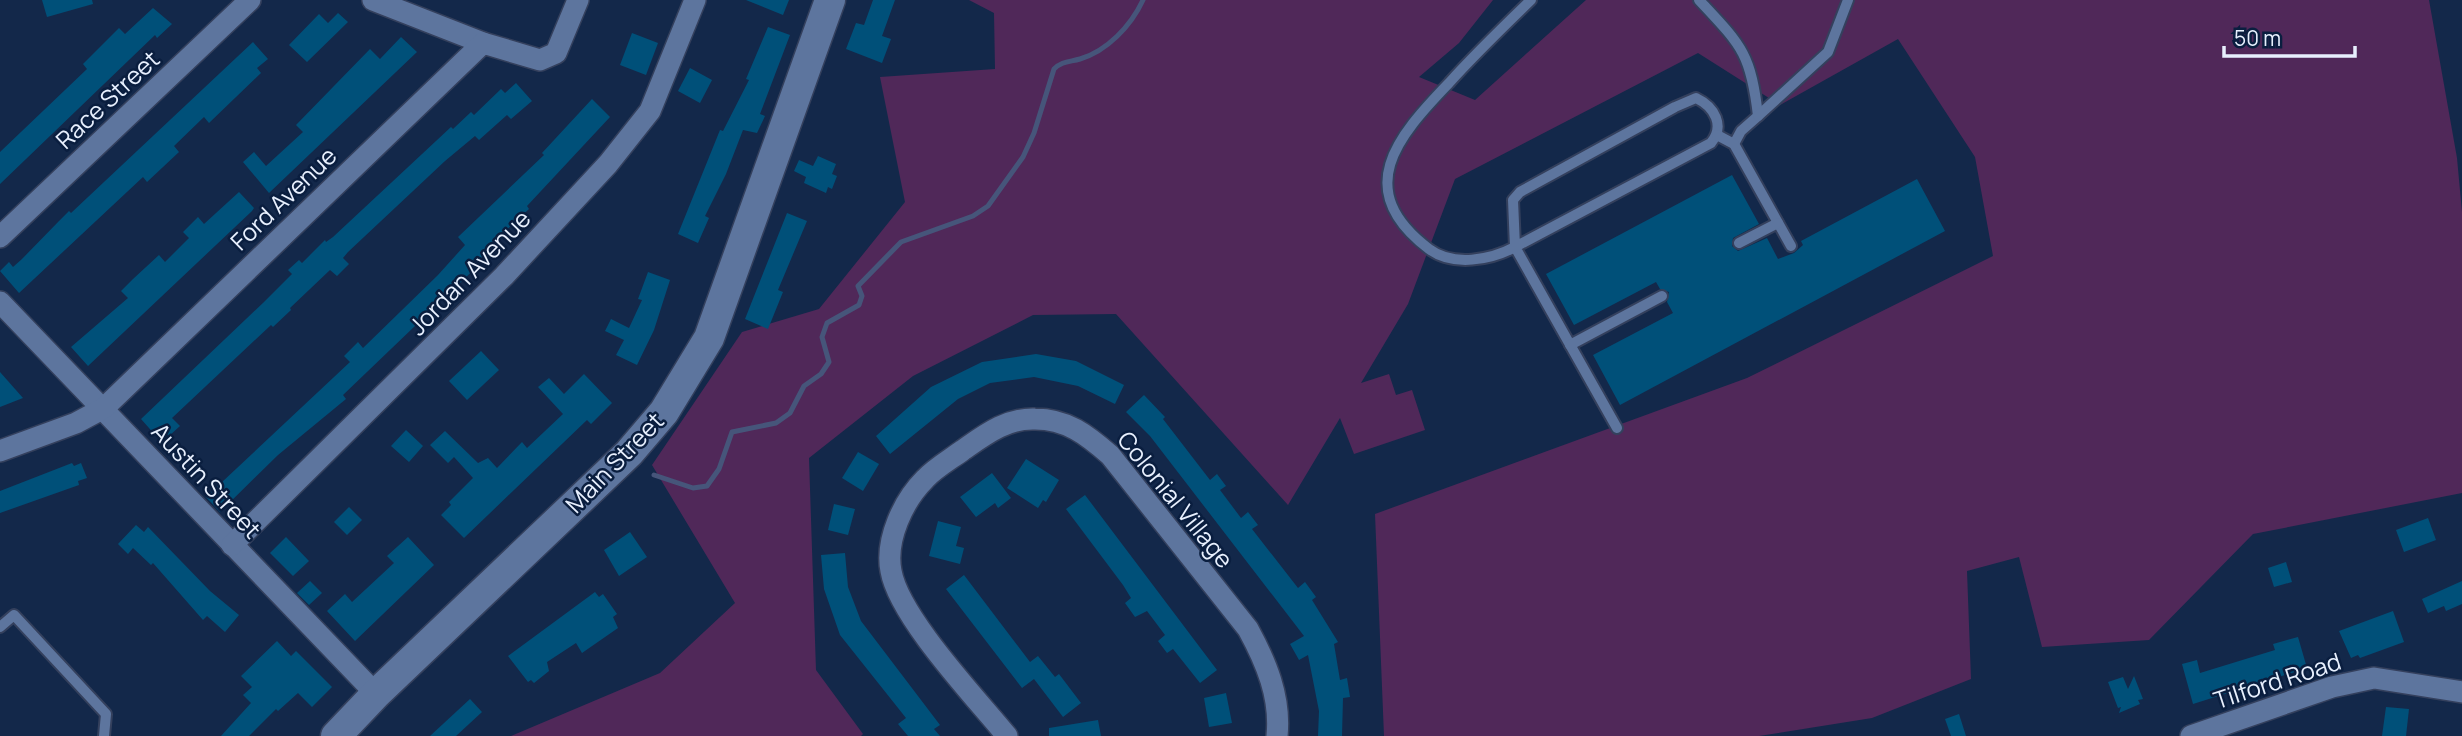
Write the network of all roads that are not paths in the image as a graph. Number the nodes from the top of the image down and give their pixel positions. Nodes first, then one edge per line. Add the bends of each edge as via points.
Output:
1 (250, 0) edge
2 (373, 0) edge
3 (578, 0) edge
4 (695, 0) edge
5 (830, 0) edge
6 (1531, 0) edge
7 (1699, 0) edge
8 (1848, 0) edge
9 (483, 43) junction
10 (1758, 116) junction
11 (1717, 135) junction
12 (1734, 144) junction
13 (1778, 223) junction
14 (0, 237) edge
15 (1739, 243) dead end
16 (1791, 246) dead end
17 (1515, 247) junction
18 (1662, 296) dead end
19 (0, 302) edge
20 (1570, 345) junction
21 (104, 408) junction
22 (1617, 428) dead end
23 (0, 451) edge
24 (232, 545) junction
25 (0, 627) edge
26 (2462, 692) edge
27 (376, 694) junction
28 (104, 736) edge
29 (336, 736) edge
30 (1007, 736) edge
31 (1278, 736) edge
32 (2191, 736) edge

1 - 14 street, Race Street
2 - 9 street
3 - 9 street via 556,54 548,59
4 - 24 street, Jordan Avenue via 650,111 608,164 504,276
5 - 27 street, Main Street via 709,338 664,412 629,453
6 - 17 lane via 1406,128 1389,167 1391,200 1402,227 1434,253 1474,260
7 - 10 lane via 1742,48 1754,77
8 - 10 lane via 1828,52
9 - 21 street, Ford Avenue
10 - 12 lane
11 - 12 lane
11 - 17 lane via 1711,143
11 - 17 lane via 1713,111 1696,98 1520,192 1514,200
12 - 13 lane
13 - 15 lane
13 - 16 lane
17 - 20 lane
18 - 20 lane
19 - 21 street, Austin Street
20 - 22 lane
21 - 23 street, Ford Avenue
21 - 24 street, Austin Street
24 - 27 street, Austin Street
25 - 28 lane via 14,615 106,715
26 - 32 street, Tilford Road via 2374,678 2332,687
27 - 29 street, Main Street
30 - 31 street, Colonial Village via 903,605 890,570 892,541 903,508 925,478 988,433 1014,420 1037,419 1082,430 1110,455 1248,629 1277,699

